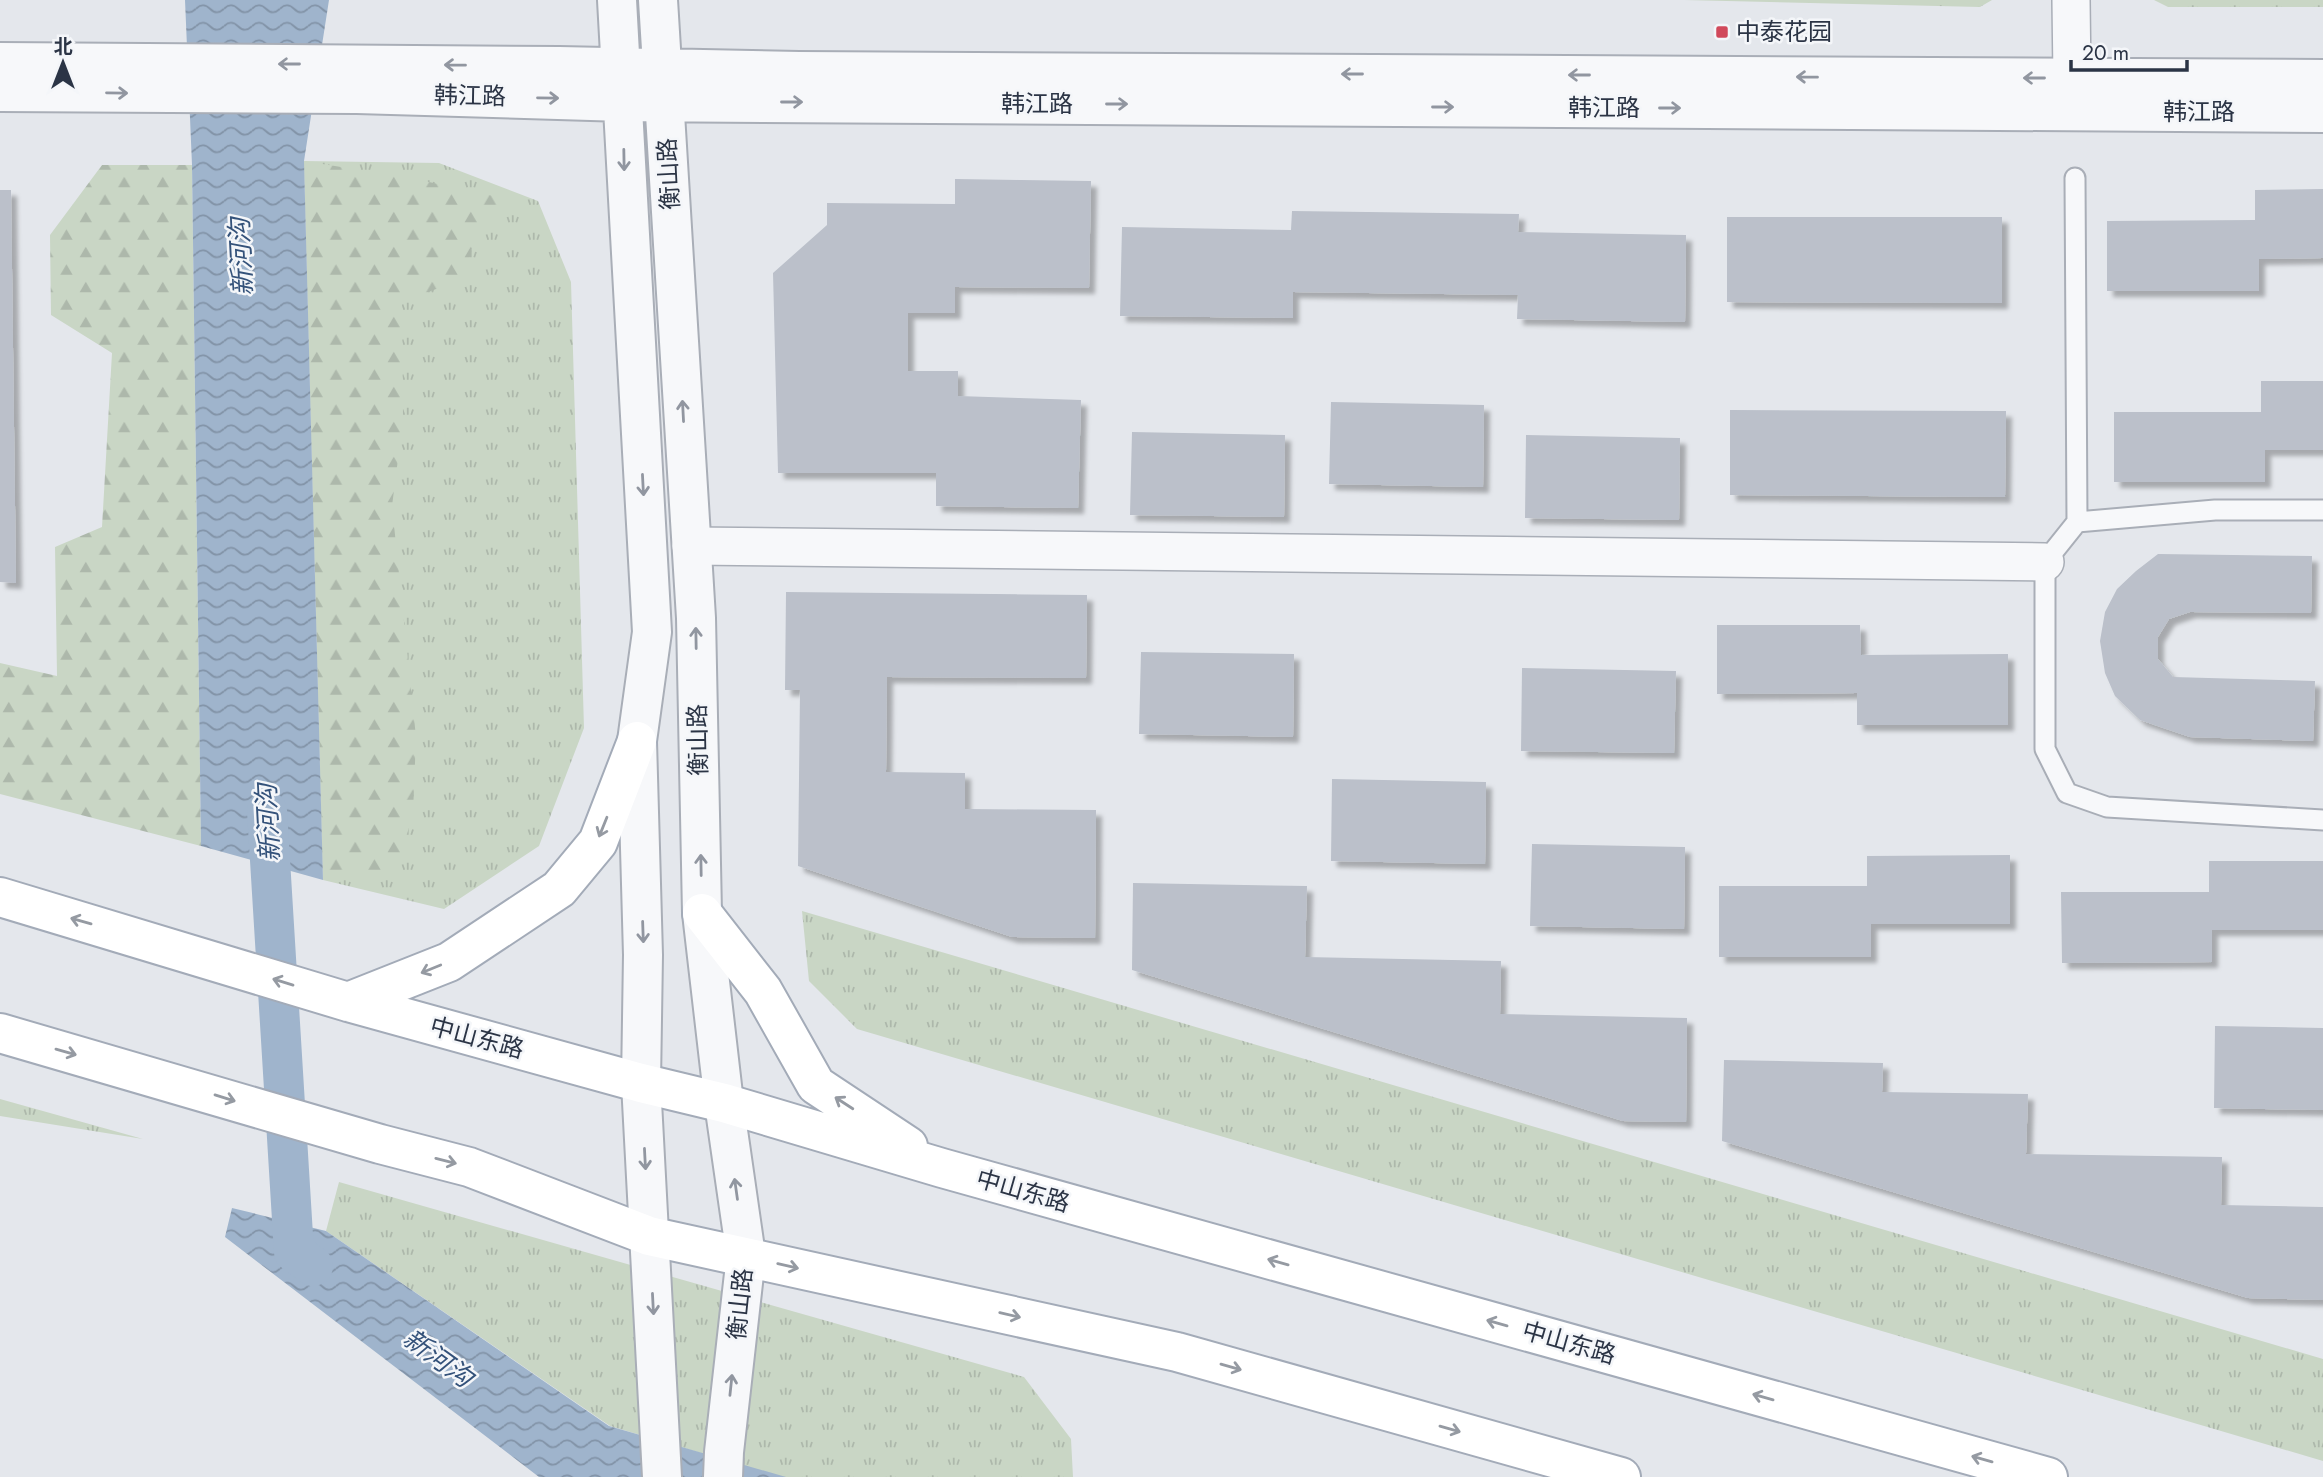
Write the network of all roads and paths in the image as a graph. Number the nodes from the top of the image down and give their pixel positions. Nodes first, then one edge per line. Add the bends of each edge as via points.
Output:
1 (617, 0) edge
2 (658, 0) edge
3 (2071, 0) edge
4 (0, 62) edge
5 (164, 79) junction
6 (2323, 79) edge
7 (622, 85) junction
8 (664, 85) junction
9 (0, 92) edge
10 (2073, 95) junction
11 (2323, 113) edge
12 (2075, 178) dead end
13 (2323, 510) edge
14 (2077, 522) junction
15 (691, 546) junction
16 (2045, 562) junction
17 (637, 741) junction
18 (2323, 820) edge
19 (0, 897) edge
20 (702, 913) junction
21 (348, 1002) junction
22 (0, 1033) edge
23 (641, 1083) junction
24 (724, 1103) junction
25 (942, 1168) junction
26 (649, 1236) junction
27 (746, 1256) junction
28 (723, 1465) edge
29 (662, 1477) edge
30 (1621, 1477) edge
31 (2048, 1477) edge

1 - 7 street, 衡山路
2 - 8 street, 衡山路
3 - 10 street
4 - 5 street, 韩江路
5 - 7 street, 韩江路
9 -> 5 street, 韩江路
6 - 10 street, 韩江路
7 - 8 street, 韩江路
7 -> 17 street, 衡山路 via 652,632
8 - 10 street, 韩江路
15 -> 8 street, 衡山路
10 - 11 street, 韩江路
12 - 14 lane
13 - 14 lane via 2215,510
14 - 16 lane
15 - 16 street
20 -> 15 street, 衡山路
16 - 18 lane via 2045,749 2067,793 2107,807
17 -> 21 main road via 598,842 559,889 449,962
17 -> 23 street, 衡山路
21 -> 19 main road, 中山东路
20 - 24 street, 衡山路
25 -> 20 main road via 816,1084 763,991
21 - 23 main road, 中山东路
22 -> 26 main road via 469,1167
23 - 24 main road, 中山东路
23 -> 26 street, 衡山路
24 - 25 main road, 中山东路
27 -> 24 street, 衡山路
31 -> 25 main road, 中山东路
26 - 27 main road
26 -> 29 street, 衡山路
28 -> 27 street, 衡山路
27 -> 30 main road via 1177,1352

